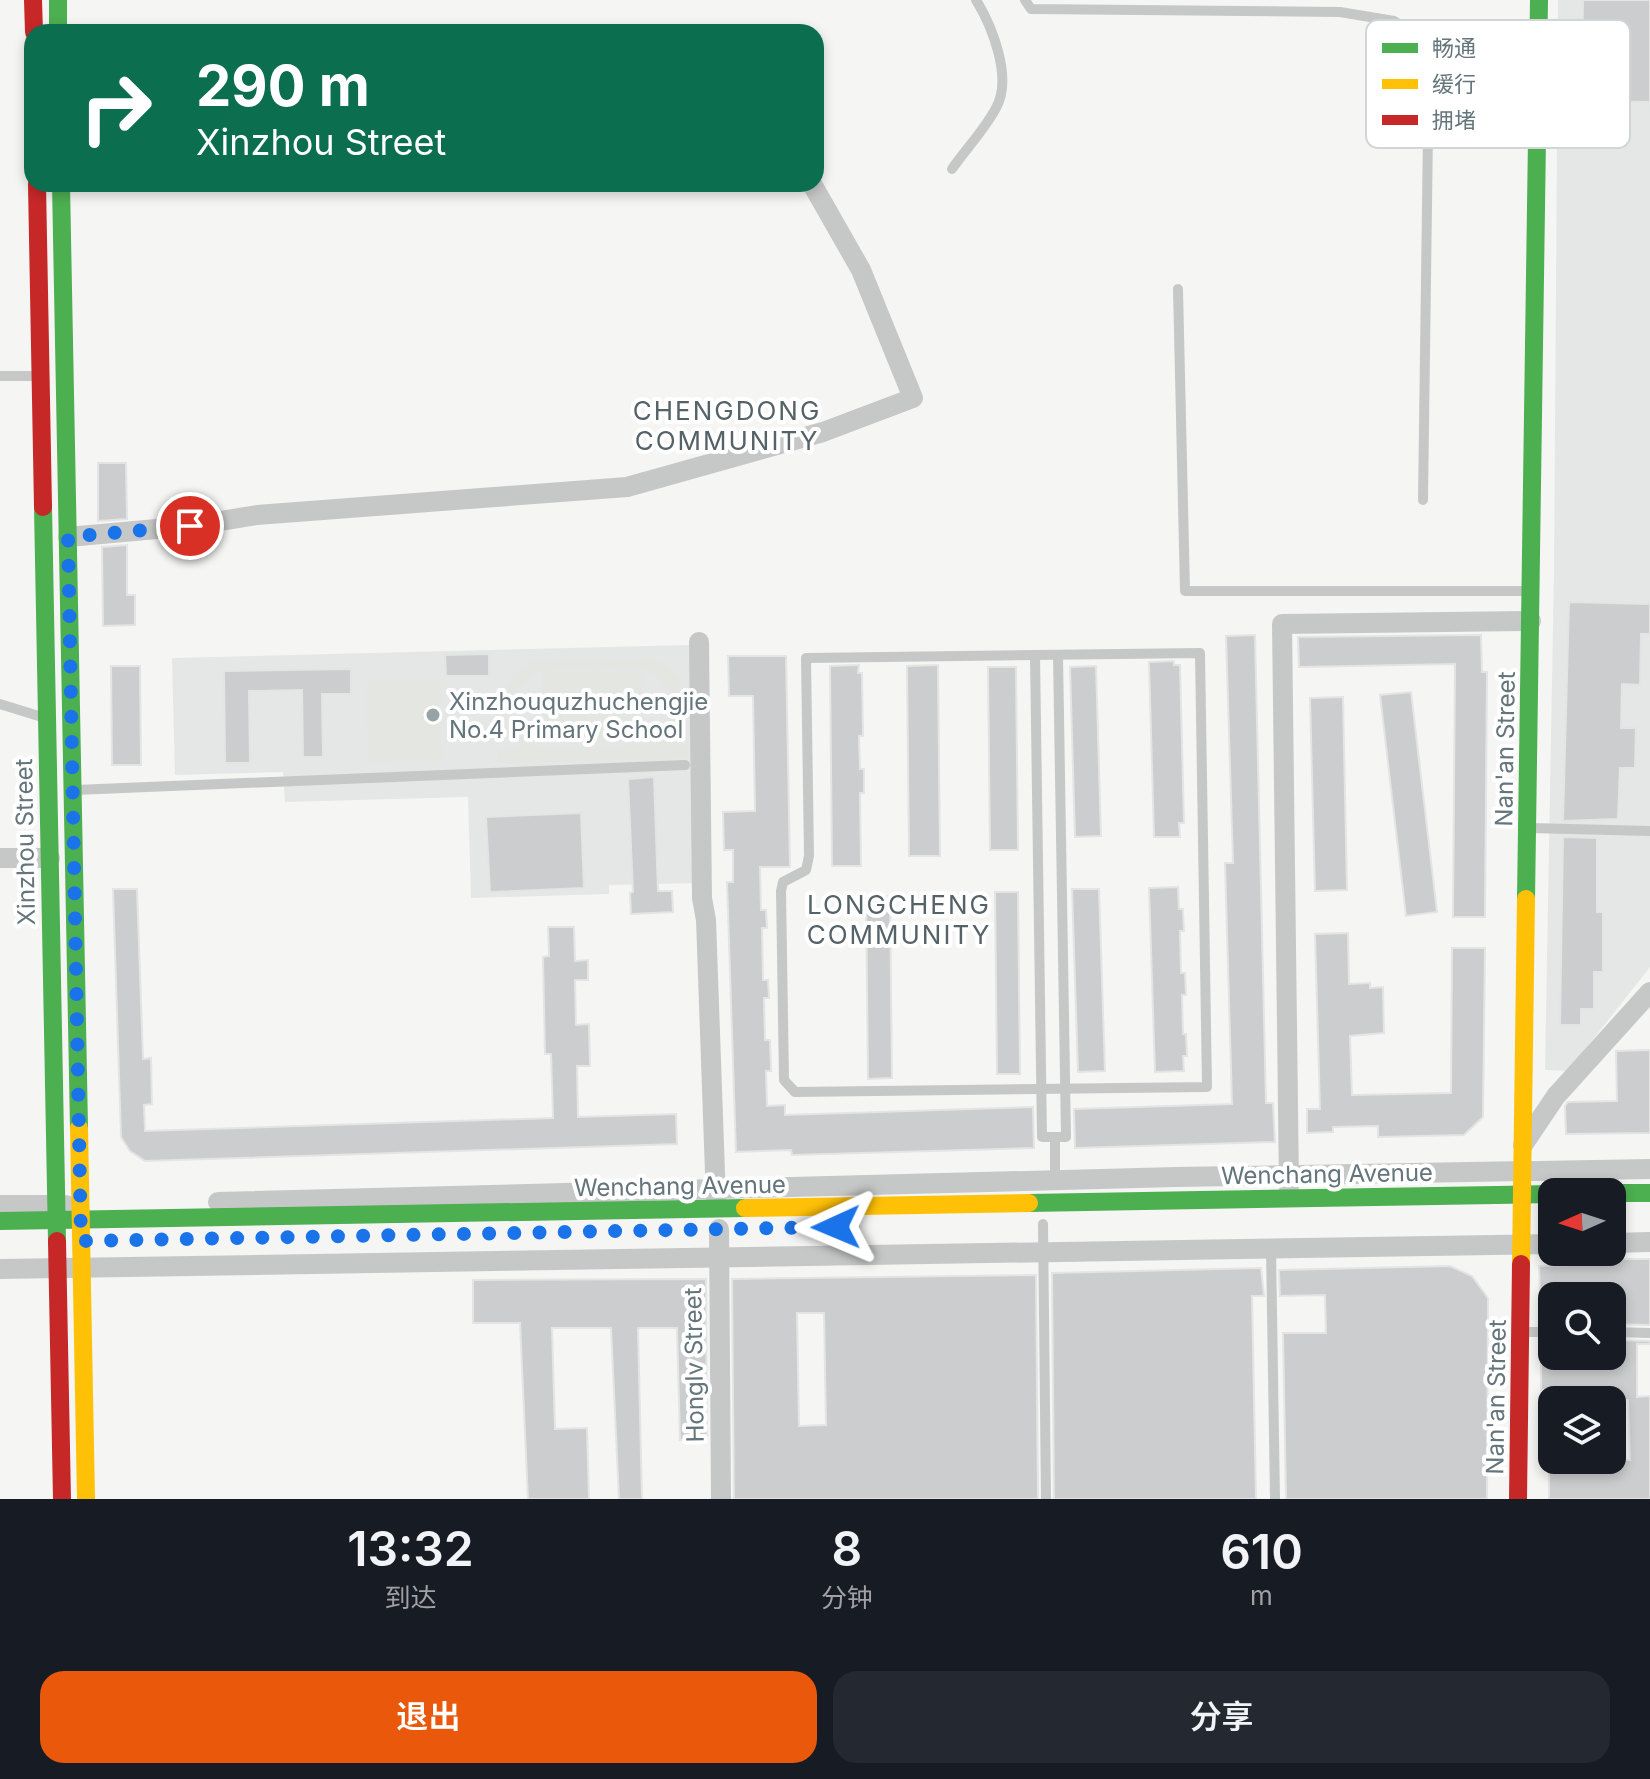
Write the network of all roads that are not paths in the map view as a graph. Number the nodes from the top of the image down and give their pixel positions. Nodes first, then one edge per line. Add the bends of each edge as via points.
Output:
1 (33, 0) edge
2 (58, 0) edge
3 (976, 0) edge
4 (1025, 0) edge
5 (1539, 0) edge
6 (1388, 20) edge
7 (1539, 20) edge
8 (34, 24) edge
9 (58, 24) edge
10 (1428, 148) edge
11 (1537, 148) edge
12 (952, 169) dead end
13 (37, 192) edge
14 (61, 192) edge
15 (817, 192) edge
16 (1178, 289) dead end
17 (0, 376) edge
18 (41, 376) junction
19 (1423, 500) dead end
20 (68, 537) junction
21 (1531, 591) junction
22 (1531, 621) junction
23 (699, 642) dead end
24 (1035, 655) junction
25 (1058, 655) junction
26 (0, 704) edge
27 (47, 718) junction
28 (685, 765) dead end
29 (73, 790) junction
30 (1528, 828) junction
31 (1650, 831) edge
32 (0, 858) edge
33 (50, 858) junction
34 (1650, 992) edge
35 (1041, 1089) junction
36 (1065, 1089) junction
37 (1055, 1137) junction
38 (1523, 1145) junction
39 (1650, 1169) edge
40 (1523, 1171) junction
41 (1289, 1175) junction
42 (1055, 1180) junction
43 (1626, 1193) edge
44 (1650, 1193) edge
45 (1538, 1194) edge
46 (1523, 1195) junction
47 (1289, 1199) junction
48 (1056, 1203) junction
49 (0, 1205) edge
50 (56, 1212) junction
51 (81, 1212) junction
52 (718, 1217) junction
53 (0, 1221) edge
54 (1043, 1224) dead end
55 (89, 1240) junction
56 (50, 1241) junction
57 (1650, 1242) edge
58 (1626, 1243) edge
59 (1538, 1244) edge
60 (1522, 1245) junction
61 (1271, 1249) junction
62 (1043, 1252) junction
63 (719, 1258) junction
64 (57, 1268) junction
65 (82, 1268) junction
66 (0, 1269) edge
67 (1521, 1332) junction
68 (1538, 1332) edge
69 (1626, 1332) edge
70 (1650, 1333) edge
71 (62, 1499) edge
72 (86, 1499) edge
73 (721, 1499) edge
74 (1046, 1499) edge
75 (1275, 1499) edge
76 (1518, 1499) edge

1 - 8 main road
2 - 9 main road
3 - 12 lane via 993,38 1001,88 997,107
4 - 6 lane via 1031,9 1340,12
5 - 7 main road, Nan'an Street
10 - 19 lane
11 - 21 main road, Nan'an Street
13 - 18 main road, Xinzhou Street
14 - 20 main road, Xinzhou Street
15 - 20 street via 861,270 913,398 823,432 627,487 257,515
16 - 21 lane via 1185,591
17 - 18 lane
18 - 27 main road, Xinzhou Street
20 - 29 main road, Xinzhou Street
21 - 22 main road, Nan'an Street
22 - 30 main road, Nan'an Street
22 - 41 street via 1282,624
23 - 52 street, Honglv Street via 702,898
24 - 25 lane
24 - 35 lane
24 - 35 lane via 806,658 809,856 806,870 783,882 781,891 788,1088
25 - 36 lane
25 - 36 lane via 1200,653 1201,668 1207,1087
26 - 27 lane
27 - 33 main road, Xinzhou Street
28 - 29 lane
29 - 51 main road, Xinzhou Street
30 - 31 lane
30 - 38 main road, Nan'an Street
32 - 33 street
33 - 50 main road, Xinzhou Street
34 - 38 street via 1556,1096
35 - 36 lane
35 - 37 lane via 1042,1137
36 - 37 lane via 1066,1137
37 - 42 lane
38 - 40 main road, Nan'an Street
39 - 40 street
40 - 41 street
40 - 46 main road, Nan'an Street
41 - 42 street
41 - 47 street
42 - 48 lane
42 - 52 street
43 - 44 main road
45 - 46 main road, Wenchang Avenue
46 - 47 main road, Wenchang Avenue
46 - 60 main road, Nan'an Street
47 - 48 main road, Wenchang Avenue
48 - 52 main road, Wenchang Avenue
49 - 50 street
50 - 51 street
50 - 53 main road
50 - 56 main road, Xinzhou Street
51 - 52 street
51 - 55 main road, Xinzhou Street
52 - 63 street, Honglv Street
54 - 62 lane
55 - 56 main road
55 - 65 main road, Xinzhou Street
56 - 64 main road, Xinzhou Street
57 - 58 street
59 - 60 street
60 - 61 street
60 - 67 main road, Nan'an Street
61 - 62 street
61 - 75 lane
62 - 63 street
62 - 74 lane
63 - 65 street
63 - 73 street, Honglv Street
64 - 65 street
64 - 66 street
64 - 71 main road, Xinzhou Street
65 - 72 main road, Xinzhou Street
67 - 68 lane
67 - 76 main road, Nan'an Street
69 - 70 lane

